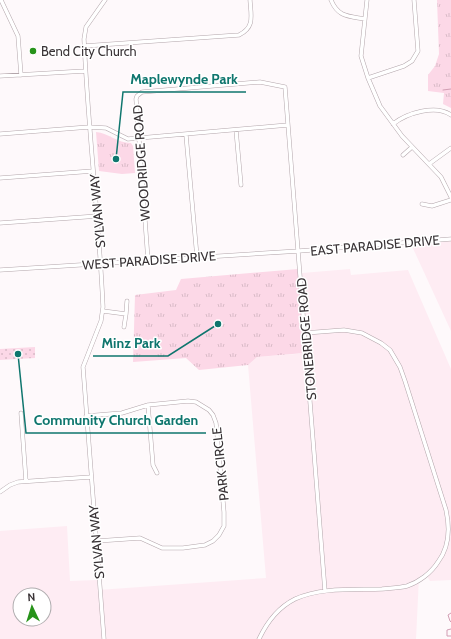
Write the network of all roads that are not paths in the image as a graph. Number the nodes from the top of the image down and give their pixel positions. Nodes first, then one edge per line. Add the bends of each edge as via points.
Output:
1 (1, 0) edge
2 (105, 0) edge
3 (250, 0) edge
4 (331, 0) edge
5 (367, 0) edge
6 (414, 0) edge
7 (365, 19) junction
8 (84, 46) junction
9 (85, 71) junction
10 (21, 75) junction
11 (0, 76) edge
12 (368, 78) junction
13 (285, 87) joint
14 (451, 115) edge
15 (393, 124) junction
16 (288, 125) junction
17 (89, 127) junction
18 (236, 130) junction
19 (0, 134) edge
20 (186, 135) junction
21 (139, 138) junction
22 (412, 147) junction
23 (451, 148) edge
24 (403, 155) dead end
25 (429, 164) junction
26 (93, 171) junction
27 (0, 178) edge
28 (241, 185) dead end
29 (451, 197) edge
30 (451, 200) edge
31 (422, 204) dead end
32 (98, 216) junction
33 (0, 223) edge
34 (451, 239) edge
35 (299, 251) junction
36 (197, 257) junction
37 (148, 260) junction
38 (101, 263) junction
39 (0, 270) edge
40 (127, 301) dead end
41 (103, 311) junction
42 (126, 314) junction
43 (124, 327) dead end
44 (305, 333) junction
45 (148, 405) junction
46 (21, 413) dead end
47 (86, 416) junction
48 (157, 473) dead end
49 (91, 476) junction
50 (26, 482) junction
51 (0, 492) edge
52 (97, 541) junction
53 (326, 591) junction
54 (104, 639) edge
55 (259, 639) edge

1 - 10 street via 18,36
2 - 8 street, SYLVAN WAY via 86,27
3 - 8 street via 251,22 246,32 239,35
4 - 7 street via 339,13
5 - 7 street
6 - 12 street via 418,51 412,61 404,66
7 - 12 street via 361,56
8 - 9 street, SYLVAN WAY
9 - 10 street
9 - 17 street, SYLVAN WAY
10 - 11 street
12 - 15 street via 380,106
13 - 16 street, STONEBRIDGE ROAD
13 - 21 street, WOODRIDGE ROAD via 260,82 142,92 136,100
14 - 15 street via 445,110 426,110 401,118
15 - 22 street
16 - 18 street
16 - 35 street, STONEBRIDGE ROAD
17 - 19 street
17 - 21 street via 106,128 128,139
17 - 26 street, SYLVAN WAY
18 - 20 street
18 - 28 street
20 - 21 street
20 - 36 street
21 - 37 street, WOODRIDGE ROAD
22 - 24 street
22 - 25 street
23 - 25 street
25 - 29 street
26 - 27 street
26 - 32 street, SYLVAN WAY
30 - 31 street via 432,206
32 - 33 street
32 - 38 street, SYLVAN WAY
34 - 35 street, EAST PARADISE DRIVE
35 - 36 street, WEST PARADISE DRIVE
35 - 44 street, STONEBRIDGE ROAD
36 - 37 street, WEST PARADISE DRIVE
37 - 38 street, WEST PARADISE DRIVE
38 - 39 street, WEST PARADISE DRIVE
38 - 41 street, SYLVAN WAY
40 - 42 street
41 - 42 street
41 - 47 street, SYLVAN WAY via 102,320 83,367
42 - 43 street
44 - 53 street, STONEBRIDGE ROAD
44 - 53 street via 344,330 362,333 371,336 390,350 406,381 449,522 447,543 442,556 429,573 419,580 407,586 392,588
45 - 47 street, PARK CIRCLE via 122,413
45 - 48 street
45 - 52 street, PARK CIRCLE via 196,402 213,415 216,423 224,526 213,541 205,546 162,548 140,538
46 - 50 street
47 - 49 street, SYLVAN WAY
49 - 50 street
49 - 52 street, SYLVAN WAY
50 - 51 street via 14,483
52 - 54 street, SYLVAN WAY
53 - 55 street via 302,597 284,606 275,613

